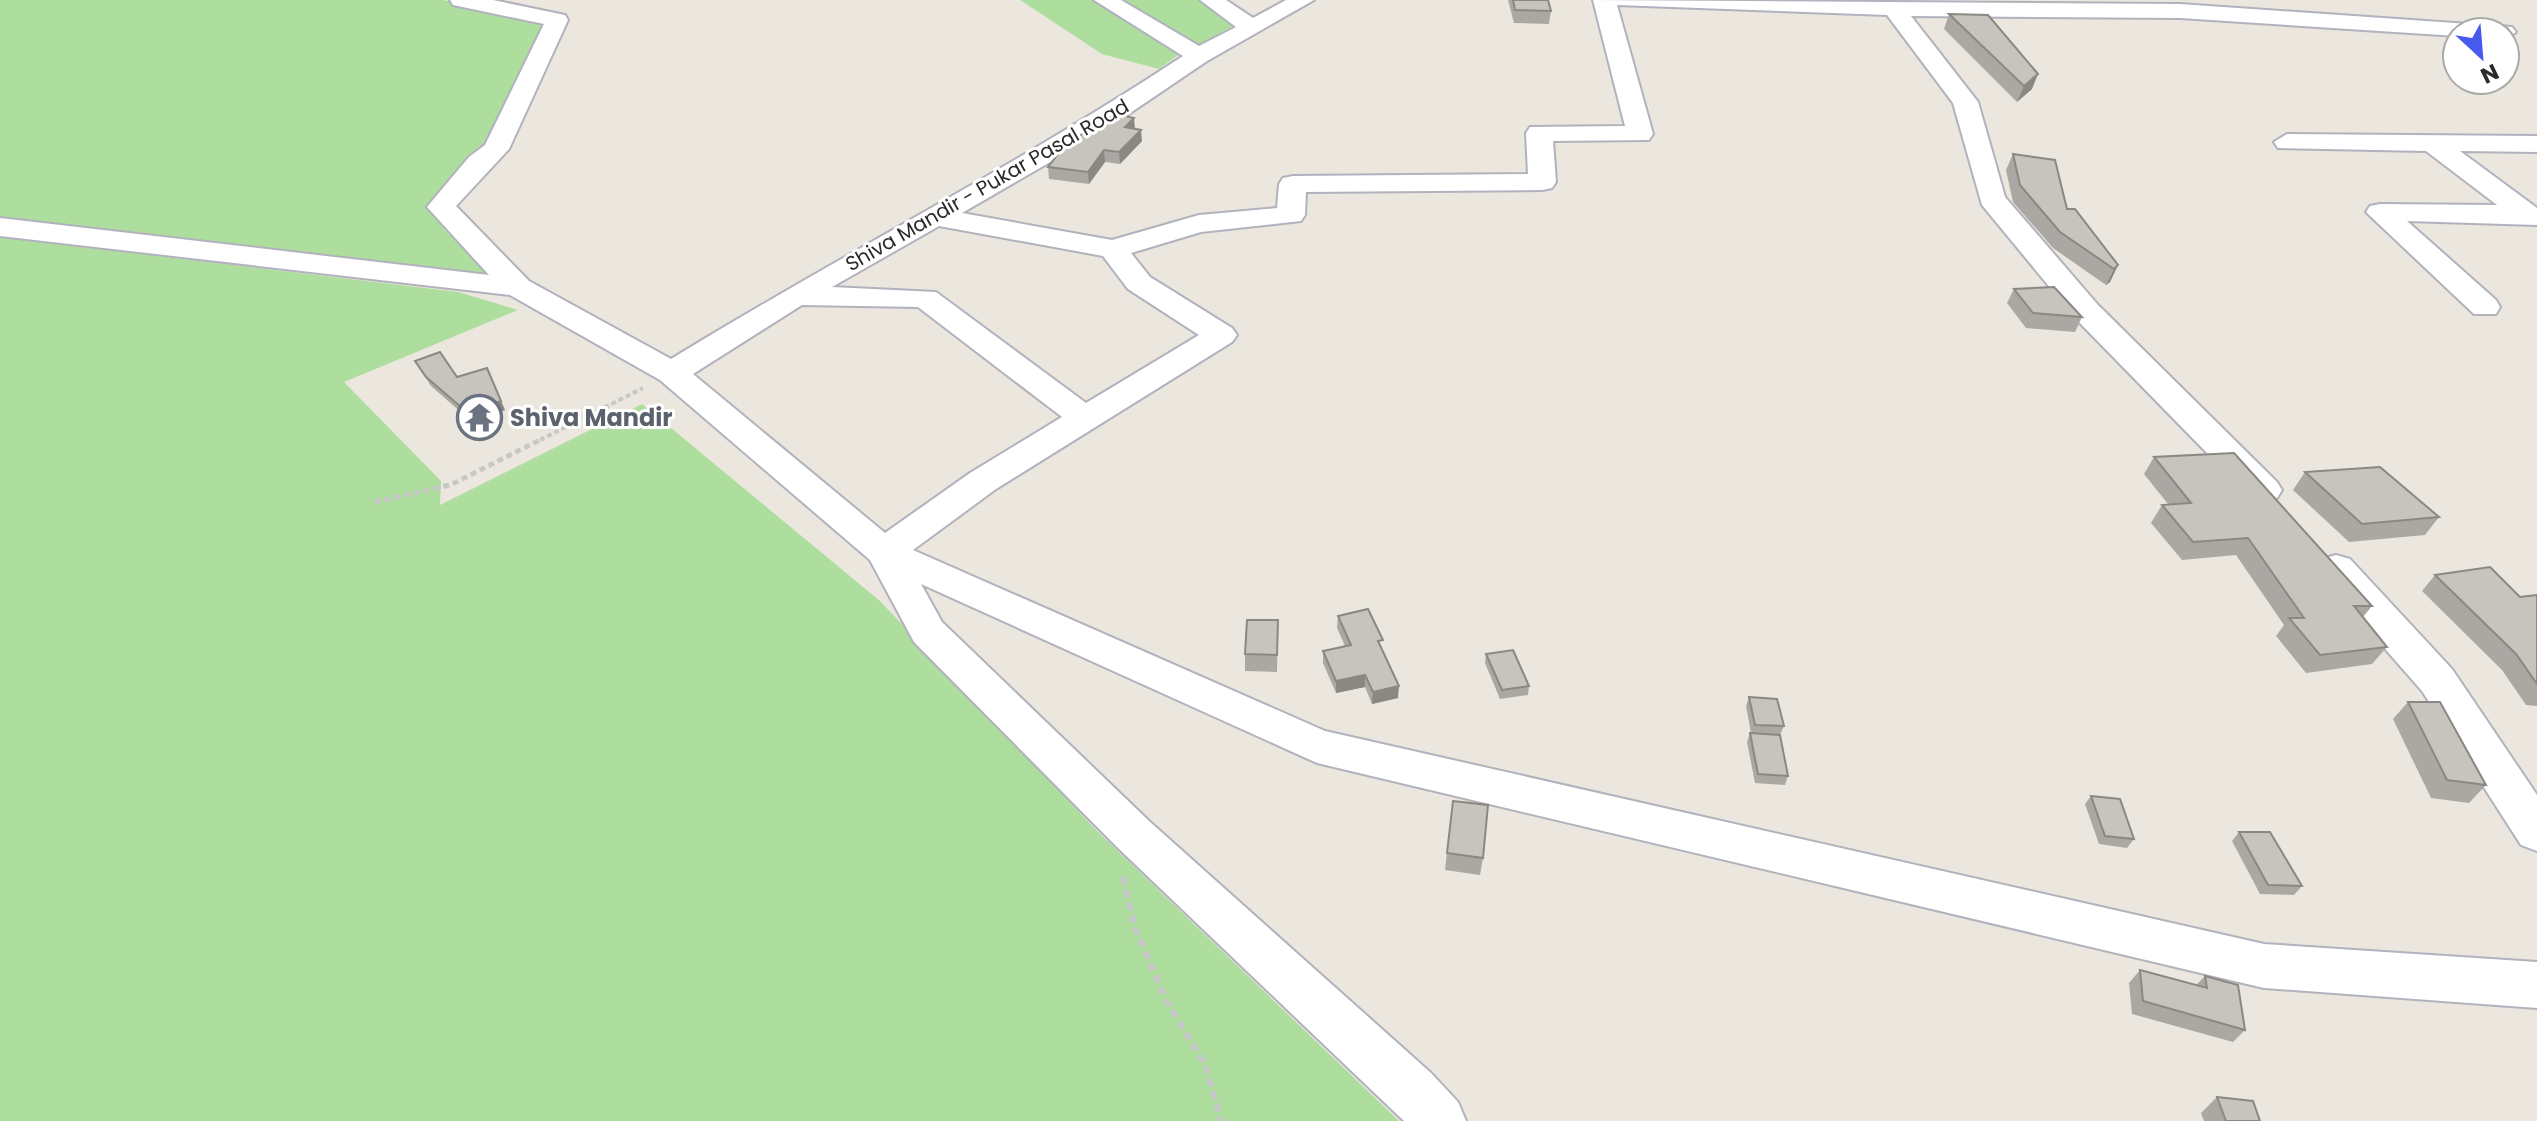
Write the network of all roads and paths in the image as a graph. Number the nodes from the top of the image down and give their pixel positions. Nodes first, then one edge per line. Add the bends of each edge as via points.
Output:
1 (461, 0) edge
2 (1105, 0) edge
3 (1211, 0) edge
4 (1303, 0) edge
5 (1604, 0) edge
6 (1622, 0) edge
7 (1891, 5) edge
8 (564, 10) edge
9 (1251, 27) junction
10 (2441, 28) edge
11 (1199, 56) junction
12 (2287, 142) dead end
13 (2432, 143) junction
14 (2537, 144) edge
15 (936, 217) junction
16 (2531, 218) edge
17 (0, 227) edge
18 (1113, 249) junction
19 (518, 287) junction
20 (797, 295) junction
21 (2485, 307) dead end
22 (672, 373) junction
23 (1085, 418) junction
24 (375, 502) dead end
25 (2281, 508) edge
26 (2312, 543) edge
27 (884, 552) junction
28 (2537, 832) edge
29 (1133, 834) junction
30 (2537, 985) edge
31 (1221, 1121) edge
32 (1439, 1121) edge

1 - 8 street
2 - 11 street
3 - 9 street
4 - 9 street, Shiva Mandir - Pukar Pasal Road
5 - 18 street via 1640,134 1539,133 1542,182 1293,184 1291,215 1199,224
6 - 7 street
7 - 10 street via 2180,11
7 - 25 street via 1965,102 1992,199 2087,312
8 - 19 street via 496,149 441,207
9 - 11 street, Shiva Mandir - Pukar Pasal Road
11 - 15 street, Shiva Mandir - Pukar Pasal Road via 1093,127
12 - 13 street
13 - 14 street
13 - 16 street
15 - 18 street
15 - 20 street, Shiva Mandir - Pukar Pasal Road
16 - 21 street via 2380,212
17 - 19 street
18 - 23 street via 1139,283 1221,335
19 - 22 street
20 - 22 street, Shiva Mandir - Pukar Pasal Road
20 - 23 street via 925,298
22 - 24 path via 450,485
22 - 27 street
23 - 27 street via 983,481
26 - 28 street via 2437,680
27 - 29 street via 928,632
27 - 30 street via 1317,746 2264,966
29 - 31 path via 1121,865 1135,928 1166,1000 1206,1067
29 - 32 street

